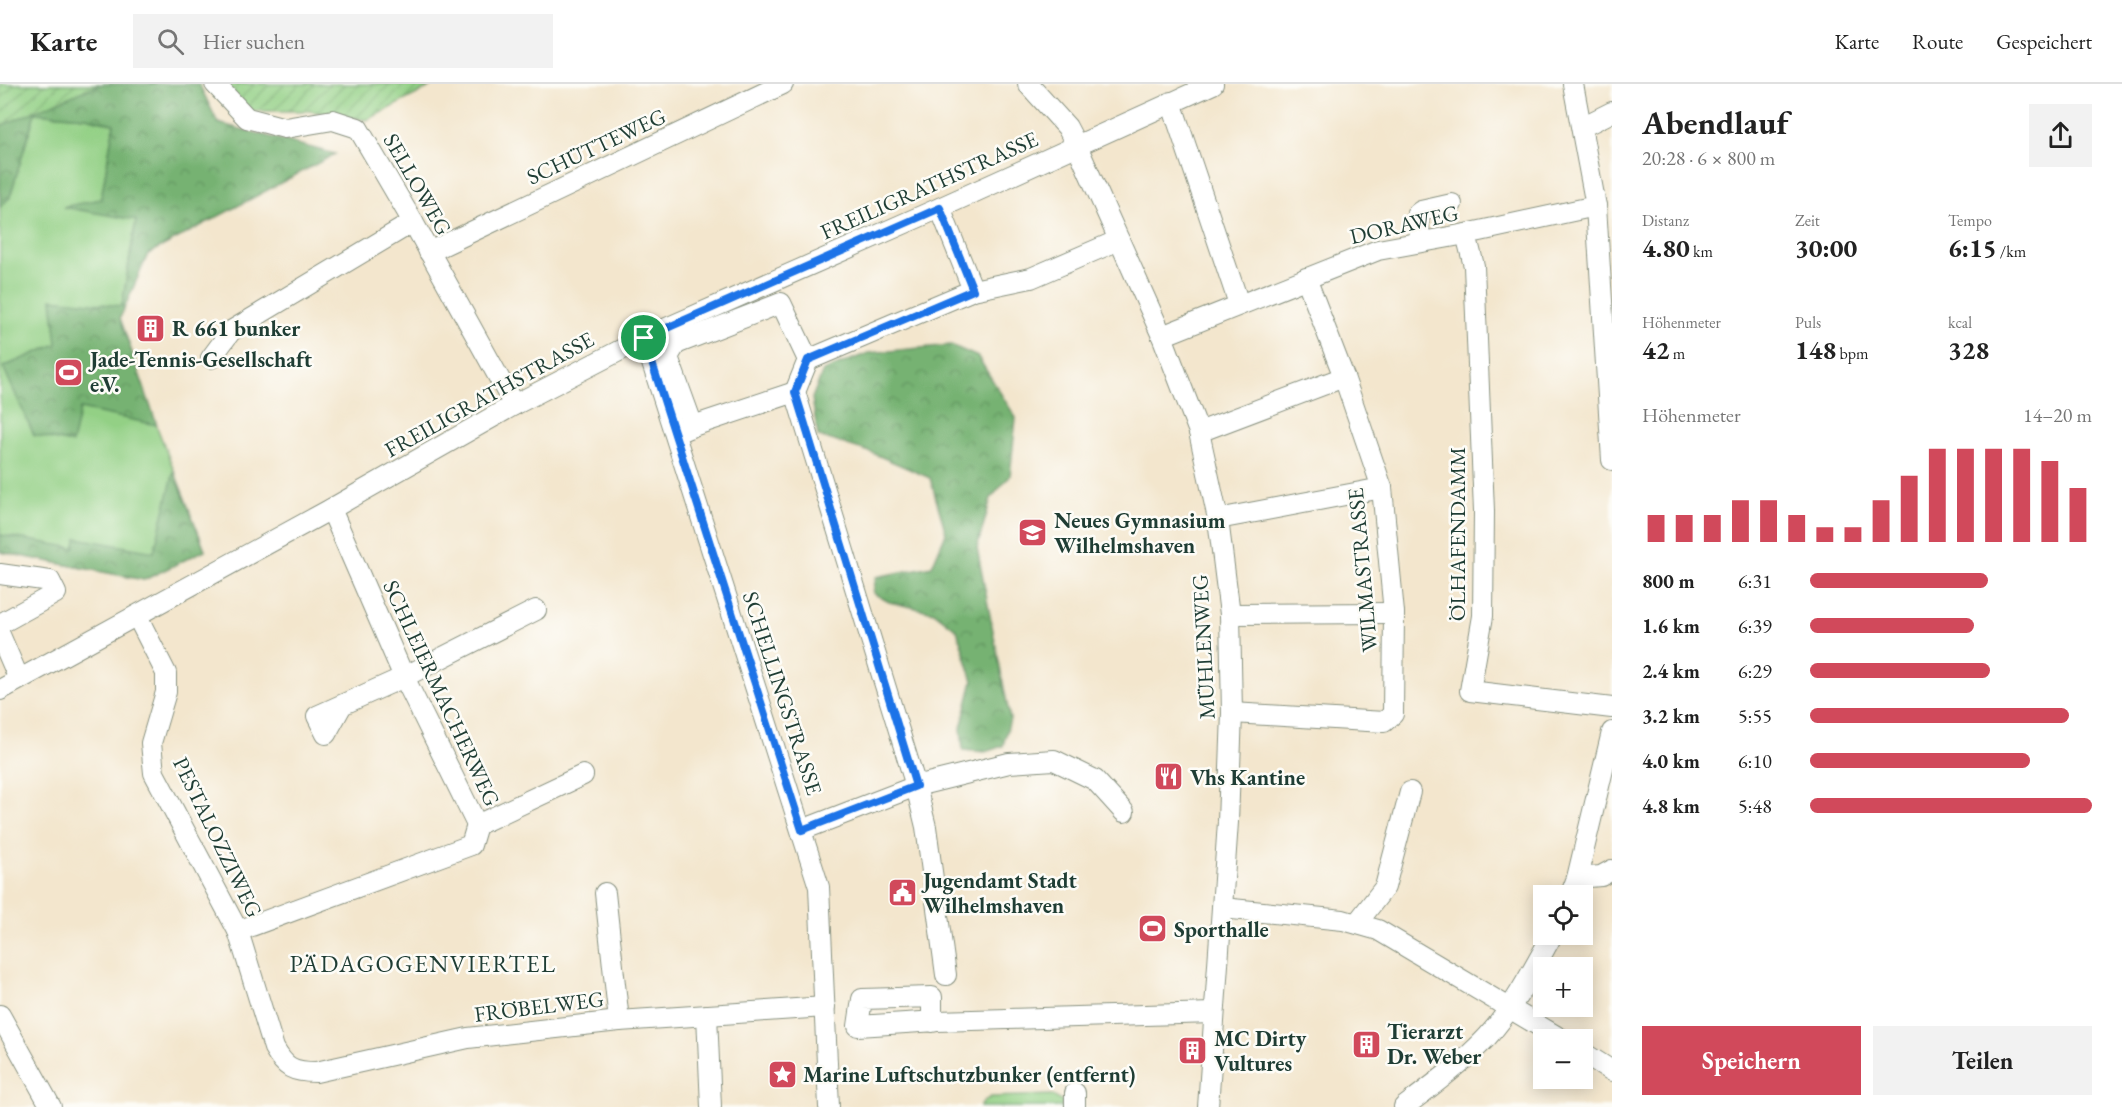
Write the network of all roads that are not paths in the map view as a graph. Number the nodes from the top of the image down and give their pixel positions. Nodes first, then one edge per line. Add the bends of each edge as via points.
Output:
1 (215, 84) edge
2 (783, 84) edge
3 (1028, 84) edge
4 (1213, 84) edge
5 (1573, 84) edge
6 (1171, 102) junction
7 (1612, 112) edge
8 (1582, 127) junction
9 (1077, 146) junction
10 (1452, 204) dead end
11 (1596, 206) junction
12 (940, 208) junction
13 (413, 222) junction
14 (1466, 234) junction
15 (1119, 240) junction
16 (1421, 242) junction
17 (429, 252) junction
18 (1305, 278) junction
19 (973, 290) junction
20 (1239, 304) junction
21 (1162, 336) junction
22 (644, 338) junction
23 (211, 358) dead end
24 (808, 360) junction
25 (1344, 377) junction
26 (795, 392) junction
27 (514, 405) junction
28 (693, 426) junction
29 (1199, 432) junction
30 (675, 434) junction
31 (1612, 460) edge
32 (1382, 488) junction
33 (331, 509) junction
34 (1218, 519) junction
35 (0, 574) edge
36 (536, 609) dead end
37 (1394, 613) junction
38 (1230, 614) junction
39 (137, 616) junction
40 (0, 624) edge
41 (0, 634) edge
42 (404, 677) junction
43 (20, 679) junction
44 (0, 690) edge
45 (341, 707) dead end
46 (1612, 708) edge
47 (1232, 713) junction
48 (1612, 732) edge
49 (583, 774) dead end
50 (916, 786) junction
51 (1410, 792) dead end
52 (1124, 812) dead end
53 (477, 825) junction
54 (802, 830) junction
55 (1612, 870) edge
56 (1574, 885) edge
57 (1579, 885) edge
58 (604, 893) dead end
59 (1222, 908) junction
60 (1357, 924) junction
61 (238, 931) junction
62 (1546, 945) edge
63 (946, 975) dead end
64 (825, 1007) junction
65 (1509, 1009) junction
66 (1213, 1012) junction
67 (0, 1015) edge
68 (707, 1015) junction
69 (619, 1021) junction
70 (937, 1021) dead end
71 (1544, 1029) edge
72 (274, 1048) joint
73 (1593, 1059) edge
74 (1612, 1071) edge
75 (51, 1107) edge
76 (711, 1107) edge
77 (829, 1107) edge
78 (1208, 1107) edge
79 (1404, 1107) edge

1 - 13 street, SELLOWEG via 248,118 285,128 333,120 358,128
2 - 17 street, SCHÜTTEWEG
3 - 9 street, MÜHLENWEG via 1067,127
4 - 6 street, FREILIGRATHSTRASSE
5 - 8 street
6 - 9 street, FREILIGRATHSTRASSE
6 - 20 street
7 - 8 street
8 - 11 street
9 - 12 street, FREILIGRATHSTRASSE
9 - 15 street, MÜHLENWEG
10 - 16 street via 1417,214
11 - 14 street, DORAWEG
11 - 31 street
12 - 19 street
12 - 22 street, FREILIGRATHSTRASSE
13 - 17 street, SELLOWEG
13 - 23 street via 231,332
14 - 16 street, DORAWEG
14 - 46 street, ÖLHAFENDAMM via 1474,266 1484,511 1483,616 1470,691
15 - 19 street via 1031,278
15 - 21 street, MÜHLENWEG
16 - 18 street, DORAWEG via 1378,250
17 - 27 street, SELLOWEG
18 - 20 street, DORAWEG
18 - 25 street, WILMASTRASSE
19 - 24 street
20 - 21 street, DORAWEG
21 - 29 street, MÜHLENWEG
22 - 27 street, FREILIGRATHSTRASSE
22 - 30 street, SCHELLINGSTRASSE
24 - 26 street
24 - 28 street via 781,303 676,344 668,357
25 - 29 street
25 - 32 street, WILMASTRASSE
26 - 28 street
26 - 50 street
27 - 33 street, FREILIGRATHSTRASSE
28 - 30 street
29 - 34 street, MÜHLENWEG
30 - 54 street, SCHELLINGSTRASSE
32 - 34 street
32 - 37 street, WILMASTRASSE
33 - 39 street, FREILIGRATHSTRASSE
33 - 42 street, SCHLEIERMACHERWEG
34 - 38 street, MÜHLENWEG
35 - 40 street via 50,581 56,593
36 - 42 street
37 - 38 street
37 - 47 street, WILMASTRASSE via 1393,714 1384,722
38 - 47 street, MÜHLENWEG
39 - 43 street, FREILIGRATHSTRASSE
39 - 61 street, PESTALOZZIWEG via 166,673 166,692 151,743 154,773
41 - 43 street
42 - 45 street
42 - 53 street, SCHLEIERMACHERWEG
43 - 44 street, FREILIGRATHSTRASSE
47 - 59 street, MÜHLENWEG
48 - 56 street
49 - 53 street, SCHLEIERMACHERWEG
50 - 52 street via 1009,763 1054,760 1095,780
50 - 54 street
50 - 63 street via 926,827
51 - 60 street via 1385,887
53 - 61 street via 471,845
54 - 64 street, SCHELLINGSTRASSE via 819,886
55 - 57 street
58 - 69 street
59 - 60 street
59 - 66 street, MÜHLENWEG
60 - 65 street via 1378,930
61 - 72 street, PESTALOZZIWEG
62 - 65 street
64 - 68 street, FRÖBELWEG
64 - 77 street, SCHELLINGSTRASSE
65 - 71 street
65 - 79 street via 1489,1035 1449,1073
66 - 70 street
66 - 78 street, MÜHLENWEG
67 - 75 street
68 - 69 street, FRÖBELWEG
68 - 76 street
69 - 72 street, FRÖBELWEG via 468,1038 316,1072 298,1072 282,1062
73 - 74 street

